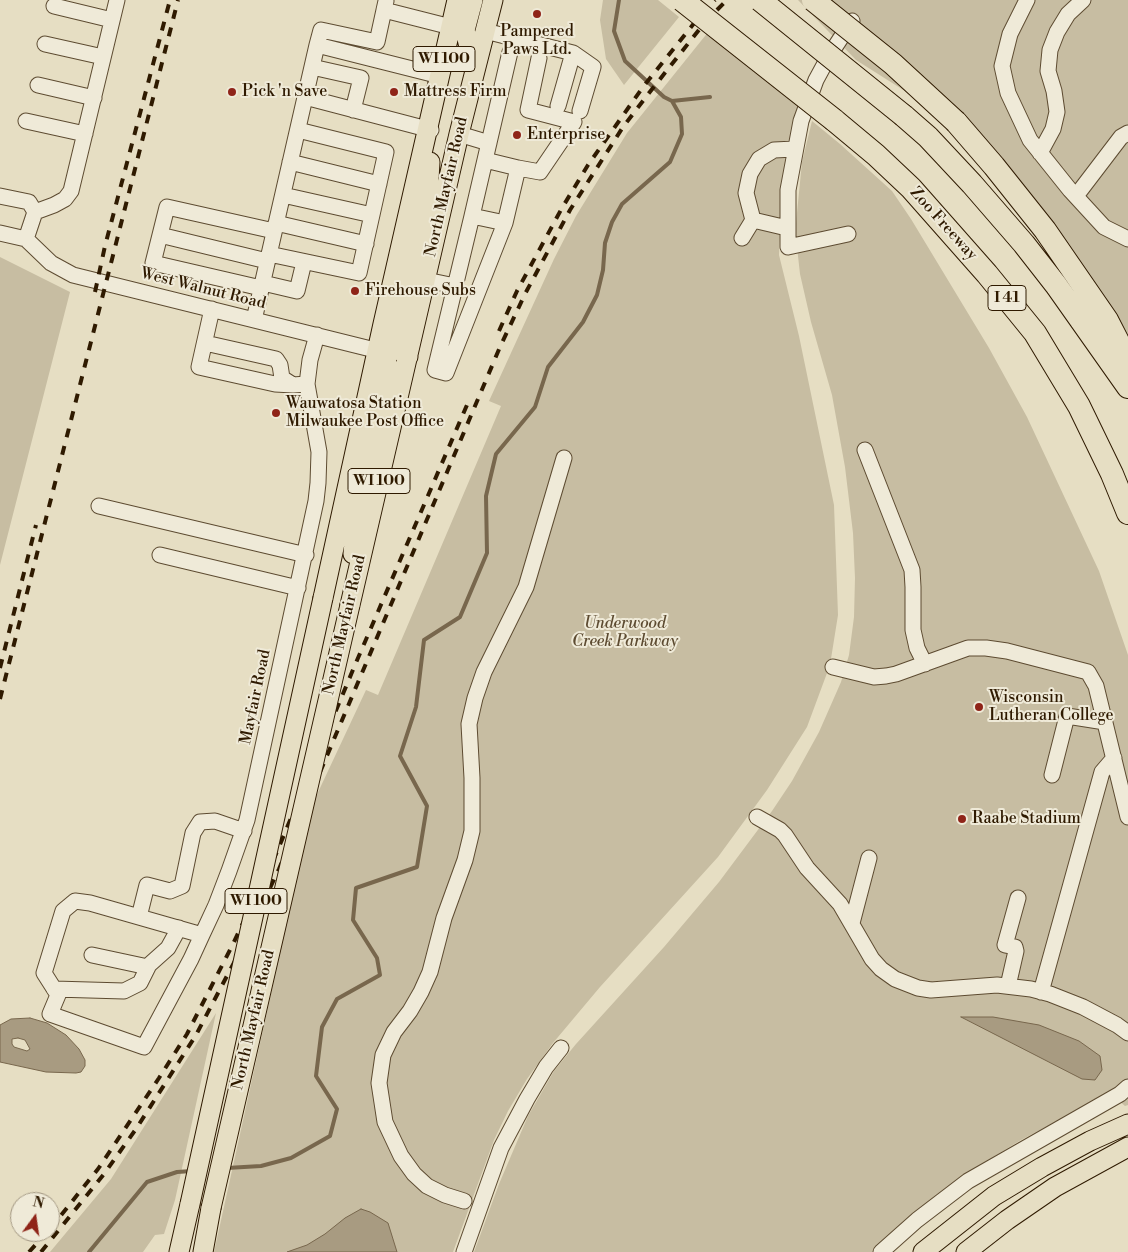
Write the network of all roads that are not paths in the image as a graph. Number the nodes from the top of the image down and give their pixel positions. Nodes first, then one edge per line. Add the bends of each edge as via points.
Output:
1 (117, 0) edge
2 (457, 0) edge
3 (473, 0) edge
4 (493, 0) edge
5 (682, 0) edge
6 (760, 0) edge
7 (813, 0) edge
8 (1027, 0) edge
9 (1083, 0) edge
10 (385, 5) edge
11 (54, 6) dead end
12 (112, 20) junction
13 (852, 20) dead end
14 (451, 27) junction
15 (485, 31) junction
16 (45, 44) dead end
17 (317, 45) junction
18 (510, 52) dead end
19 (573, 53) junction
20 (103, 58) junction
21 (539, 58) dead end
22 (312, 67) junction
23 (475, 72) junction
24 (440, 76) junction
25 (38, 85) dead end
26 (305, 97) junction
27 (94, 98) junction
28 (558, 106) dead end
29 (353, 110) junction
30 (580, 111) dead end
31 (26, 121) dead end
32 (430, 126) junction
33 (298, 130) junction
34 (1128, 133) edge
35 (85, 134) junction
36 (459, 134) junction
37 (489, 143) junction
38 (796, 150) junction
39 (1040, 153) junction
40 (485, 160) junction
41 (290, 162) junction
42 (518, 168) junction
43 (379, 184) junction
44 (282, 195) junction
45 (0, 196) edge
46 (1076, 196) junction
47 (35, 212) junction
48 (372, 215) junction
49 (472, 216) junction
50 (753, 220) junction
51 (505, 223) junction
52 (275, 227) junction
53 (788, 228) junction
54 (0, 233) edge
55 (848, 234) dead end
56 (160, 235) junction
57 (742, 238) dead end
58 (26, 239) junction
59 (1128, 239) edge
60 (366, 244) junction
61 (268, 258) junction
62 (304, 262) junction
63 (426, 280) junction
64 (262, 286) junction
65 (455, 286) junction
66 (212, 309) junction
67 (254, 320) junction
68 (317, 335) junction
69 (205, 342) junction
70 (377, 350) junction
71 (408, 357) junction
72 (1128, 361) edge
73 (300, 384) junction
74 (1128, 387) edge
75 (865, 450) dead end
76 (564, 458) dead end
77 (99, 506) dead end
78 (1128, 513) edge
79 (160, 555) dead end
80 (306, 555) junction
81 (298, 588) junction
82 (351, 601) junction
83 (925, 664) junction
84 (833, 667) dead end
85 (1105, 722) junction
86 (1114, 758) junction
87 (1052, 774) dead end
88 (756, 817) dead end
89 (1128, 817) edge
90 (244, 830) junction
91 (869, 858) dead end
92 (1018, 898) dead end
93 (139, 917) junction
94 (852, 923) junction
95 (179, 928) junction
96 (202, 935) junction
97 (92, 955) dead end
98 (148, 967) junction
99 (1008, 986) junction
100 (54, 989) junction
101 (1042, 992) junction
102 (1128, 1033) edge
103 (561, 1048) dead end
104 (1128, 1087) edge
105 (1128, 1124) edge
106 (1128, 1147) edge
107 (464, 1201) dead end
108 (179, 1252) edge
109 (203, 1252) edge
110 (464, 1252) edge
111 (881, 1252) edge
112 (923, 1252) edge
113 (966, 1252) edge

1 - 12 street
2 - 14 main road, North Mayfair Road / WI 100
3 - 23 main road via 465,30
4 - 15 main road, North Mayfair Road / WI 100
5 - 78 highway, Zoo Freeway / I 41, bridge via 876,154 911,188 987,274 1035,333 1078,406
6 - 74 highway, I 41, bridge via 928,137 1024,244
7 - 72 highway, bridge via 893,64 956,122 1045,230 1107,320
8 - 39 street via 1010,34 1002,66 1008,92 1030,140
9 - 39 street via 1068,14 1050,50 1048,71 1057,112 1054,128
10 - 14 street
10 - 17 street via 377,42 321,30
11 - 12 street
12 - 20 street
13 - 38 street via 816,80 801,121
14 - 24 main road, North Mayfair Road / WI 100
15 - 19 street
15 - 23 main road, North Mayfair Road / WI 100
16 - 20 street
17 - 22 street
17 - 24 street
18 - 37 street
19 - 28 street
19 - 30 street via 593,68
20 - 27 street
21 - 42 street via 528,110 574,122 540,172
22 - 26 street
22 - 29 street via 361,78
23 - 36 main road, North Mayfair Road / WI 100
24 - 32 main road, North Mayfair Road / WI 100
25 - 27 street
26 - 29 street
26 - 33 street
27 - 35 street
29 - 32 street
31 - 35 street
32 - 70 main road, North Mayfair Road / WI 100
32 - 71 main road via 428,197 396,333 398,349
33 - 41 street
33 - 43 street via 386,152
34 - 46 street via 1121,137
35 - 47 street via 71,192 65,199
36 - 37 street
36 - 63 main road, North Mayfair Road / WI 100
37 - 40 street
38 - 50 street via 774,150 759,159 750,174 746,193
38 - 53 street via 788,190
39 - 46 street
40 - 42 street
40 - 49 street
41 - 43 street
41 - 44 street
42 - 51 street
43 - 48 street
44 - 48 street
44 - 52 street
45 - 47 street via 29,202
46 - 59 street via 1104,228
47 - 58 street
48 - 60 street
49 - 51 street
49 - 65 street
50 - 53 street
50 - 57 street
51 - 65 street via 446,373 435,370
52 - 56 street via 167,207
52 - 60 street
52 - 61 street
53 - 55 street via 788,247
54 - 58 street
56 - 61 street
56 - 64 street via 153,263
58 - 66 street, West Walnut Road via 51,263 73,275
60 - 62 street via 360,273
61 - 62 street
61 - 64 street
62 - 64 street via 298,291
63 - 65 street
63 - 71 main road, North Mayfair Road / WI 100
64 - 67 street
66 - 67 street, West Walnut Road
66 - 69 street
67 - 68 street, West Walnut Road
68 - 70 street, West Walnut Road
68 - 73 street, Mayfair Road
69 - 73 street via 276,359 282,378
69 - 73 street via 198,367 275,384
70 - 71 street, West Walnut Road
70 - 82 main road via 385,358 387,370 357,508
70 - 108 main road, North Mayfair Road / WI 100, bridge
71 - 82 main road, North Mayfair Road / WI 100
73 - 80 street, Mayfair Road via 317,435 319,469
75 - 83 street via 912,570 913,630
76 - 107 street via 526,587 487,665 475,698 469,724 472,831 464,860 430,972 383,1055 379,1084 385,1122 401,1156 414,1174 427,1186
77 - 80 street
79 - 81 street
80 - 81 street, Mayfair Road
81 - 90 street, Mayfair Road
82 - 109 main road, North Mayfair Road / WI 100, bridge
83 - 84 street via 874,677
83 - 85 street via 968,648 986,648 1088,672 1096,686
85 - 86 street
85 - 87 street via 1066,716
86 - 89 street
86 - 101 street via 1102,772
88 - 94 street via 785,835
90 - 93 street via 215,821 200,822 193,833 182,886 170,891 147,885
90 - 96 street, Mayfair Road
91 - 94 street
92 - 99 street via 1005,945 1016,951
93 - 95 street
93 - 100 street via 75,901 63,912 44,973
94 - 99 street via 872,960 907,985 931,990
95 - 96 street
95 - 98 street via 168,948
96 - 100 street, Mayfair Road via 144,1047 50,1014 58,996
97 - 98 street
98 - 100 street via 140,983 124,991
99 - 101 street
101 - 102 street via 1083,1007
103 - 110 street via 527,1098 501,1148
104 - 111 street via 968,1181
105 - 112 main road via 1050,1162 994,1196
106 - 113 main road via 1055,1187

